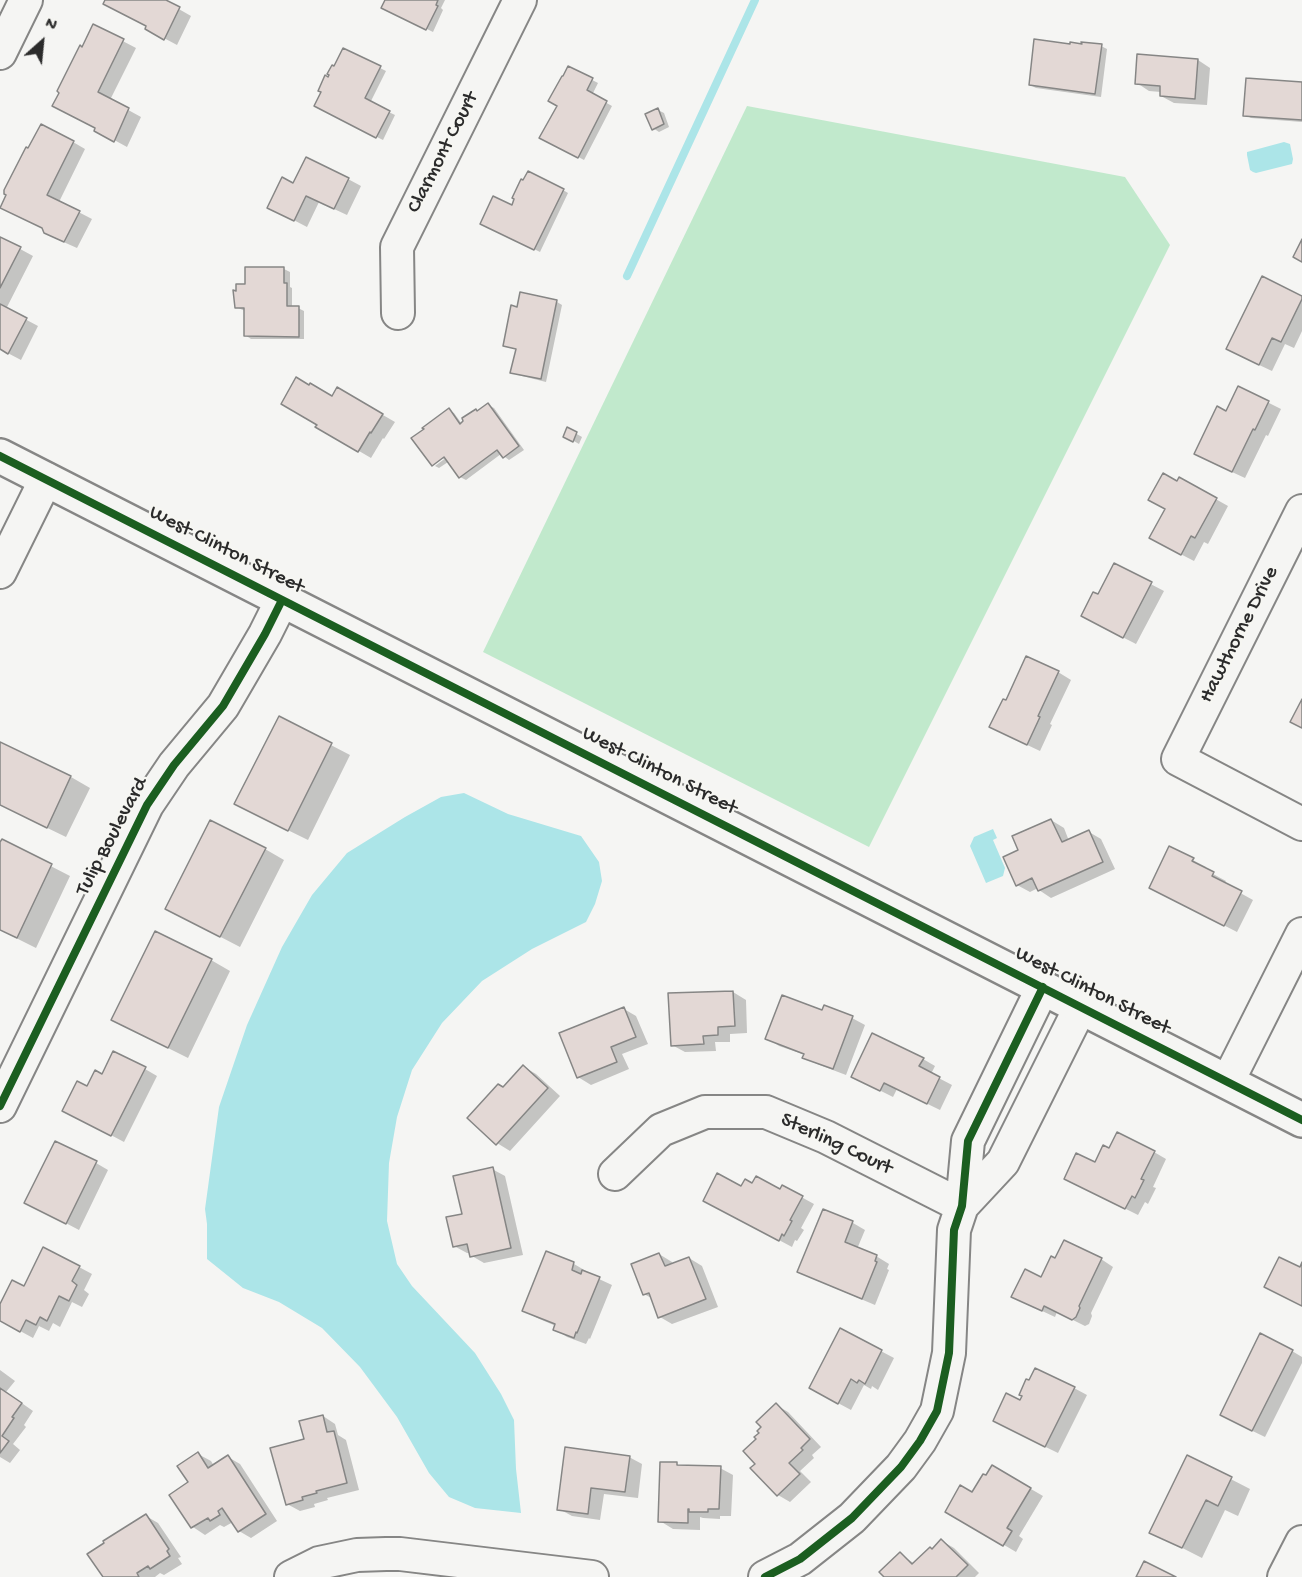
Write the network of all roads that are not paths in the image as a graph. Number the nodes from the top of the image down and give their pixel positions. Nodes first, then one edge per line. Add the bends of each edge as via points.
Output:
1 (27, 0) edge
2 (520, 0) edge
3 (0, 53) edge
4 (398, 313) dead end
5 (0, 456) edge
6 (46, 479) junction
7 (1302, 511) edge
8 (0, 572) edge
9 (282, 600) junction
10 (1302, 824) edge
11 (1302, 934) edge
12 (1043, 987) junction
13 (1081, 1006) junction
14 (1228, 1081) junction
15 (0, 1106) edge
16 (1302, 1120) edge
17 (615, 1174) dead end
18 (962, 1206) junction
19 (1302, 1542) edge
20 (291, 1577) edge
21 (592, 1577) edge
22 (765, 1577) edge
23 (1284, 1577) edge

1 - 3 street
2 - 4 street, Clarmont Court via 396,247
5 - 6 street, West Clinton Street
6 - 8 street
6 - 9 street, West Clinton Street
7 - 10 street, Hawthorne Drive via 1178,759
9 - 12 street, West Clinton Street
9 - 15 street, Tulip Boulevard via 223,706 147,804
11 - 14 street
12 - 13 street, West Clinton Street
12 - 18 street via 968,1141
13 - 14 street, West Clinton Street
13 - 18 street via 1003,1162
14 - 16 street, West Clinton Street
17 - 18 street, Sterling Court via 661,1130 705,1112 766,1112 826,1137
18 - 22 street via 954,1230 949,1353 937,1411 901,1467 852,1518 800,1559
19 - 23 street
20 - 21 street via 319,1563 357,1555 400,1554

